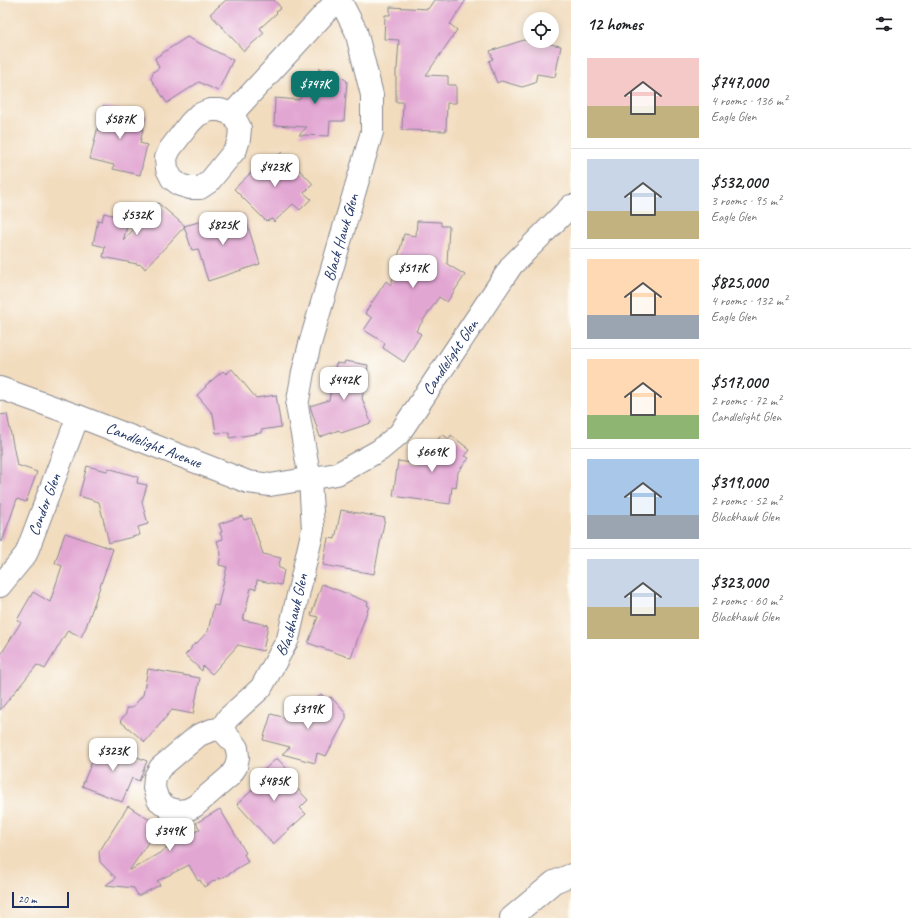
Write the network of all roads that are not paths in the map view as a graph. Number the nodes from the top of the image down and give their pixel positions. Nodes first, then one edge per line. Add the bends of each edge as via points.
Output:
1 (338, 0) edge
2 (232, 114) dead end
3 (571, 206) edge
4 (0, 388) edge
5 (78, 416) junction
6 (310, 479) junction
7 (0, 586) edge
8 (221, 729) dead end
9 (571, 875) edge
10 (510, 918) edge

1 - 2 street
1 - 6 street, Black Hawk Glen via 356,31 372,95 372,132 303,372 297,406
3 - 6 street, Candlelight Glen via 512,265 399,434 380,450 337,474
4 - 5 street, Candlelight Avenue
5 - 6 street, Candlelight Avenue via 248,482 270,485
5 - 7 street, Condor Glen via 26,554
6 - 8 street, Blackhawk Glen via 312,529 288,639 261,688 228,718
9 - 10 street via 554,882

